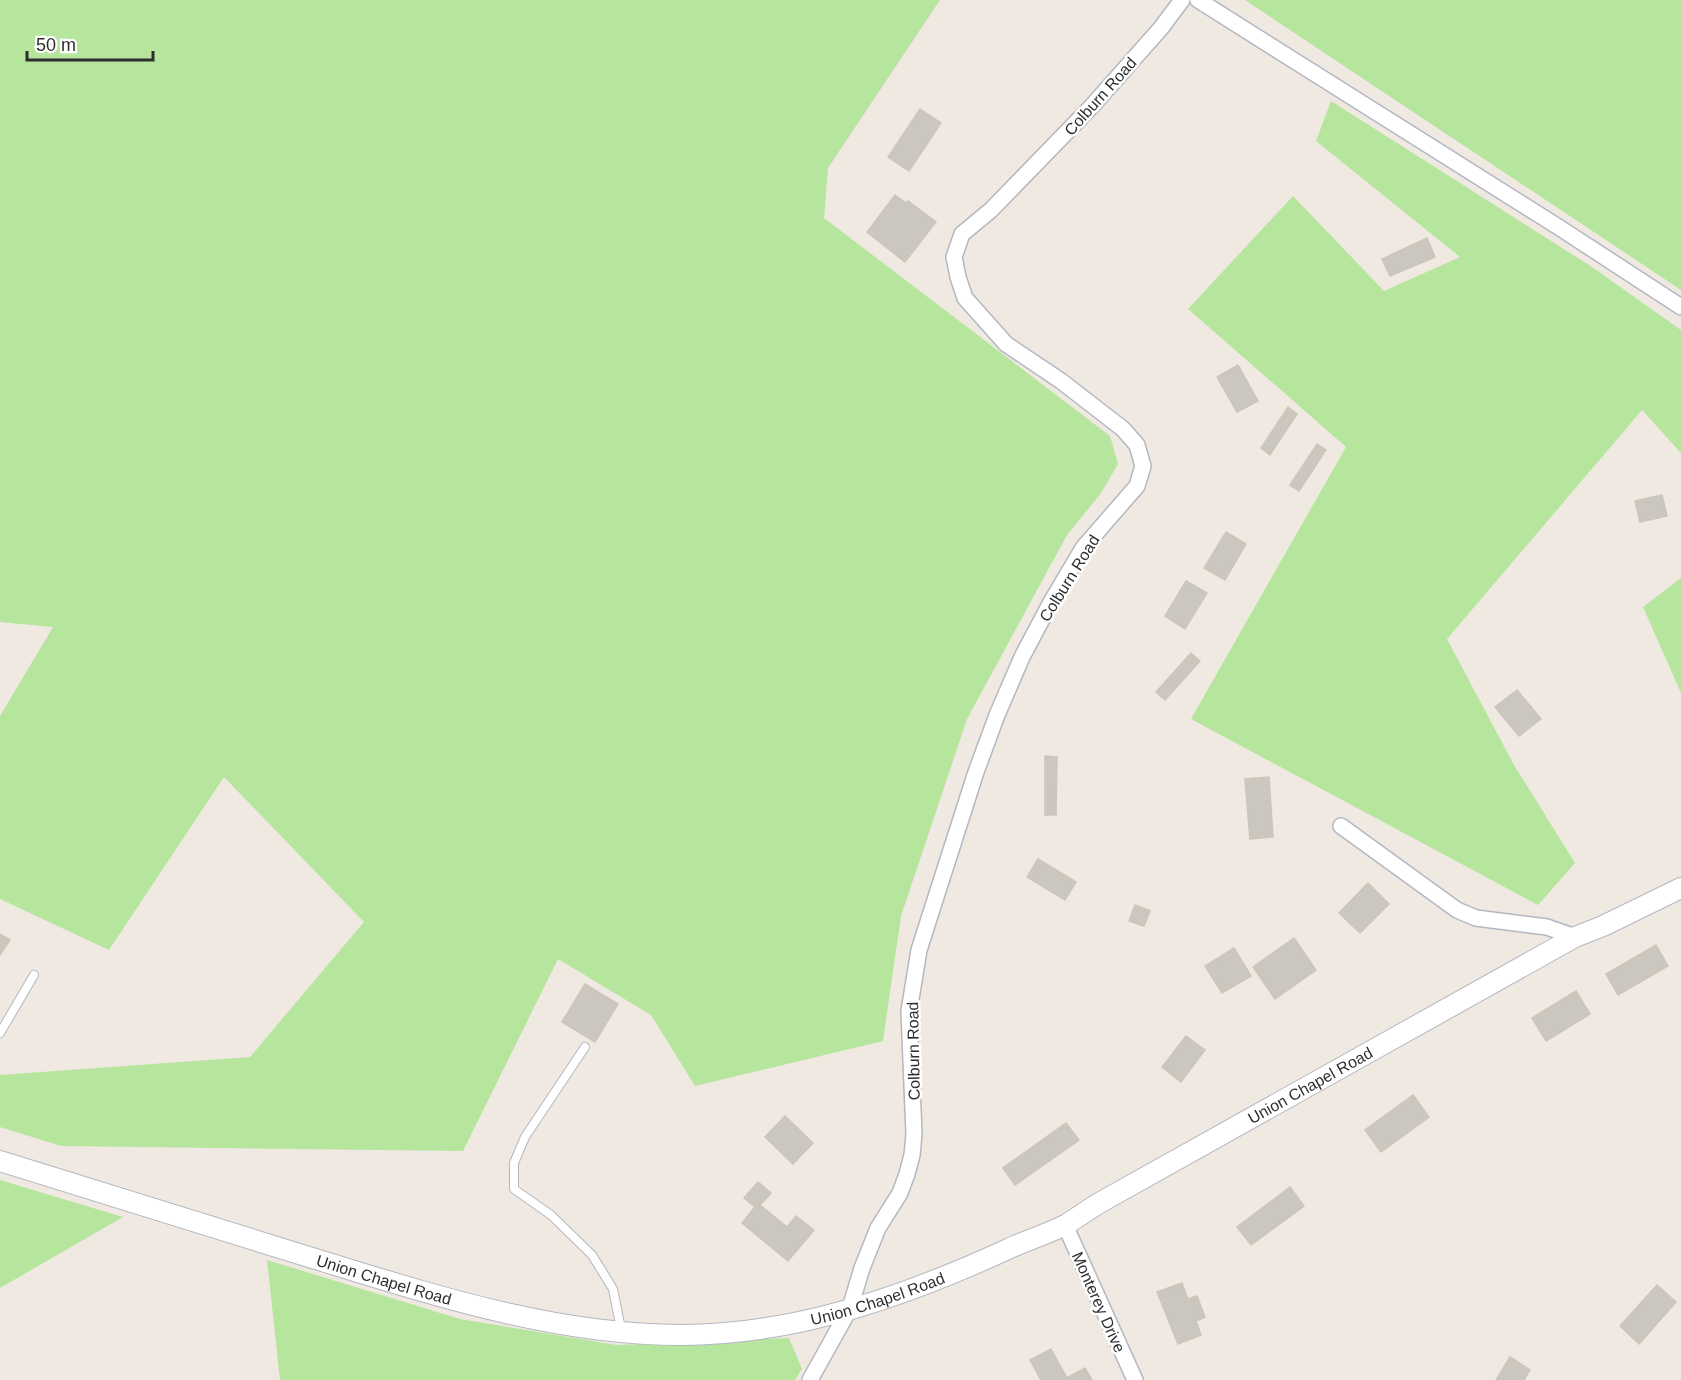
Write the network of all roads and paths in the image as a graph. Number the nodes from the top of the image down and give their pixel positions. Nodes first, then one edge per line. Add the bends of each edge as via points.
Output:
1 (1182, 0) edge
2 (1198, 0) edge
3 (1681, 307) edge
4 (1341, 826) dead end
5 (1681, 888) edge
6 (1575, 937) junction
7 (34, 975) dead end
8 (0, 1033) edge
9 (585, 1047) dead end
10 (0, 1161) edge
11 (1065, 1225) junction
12 (850, 1308) junction
13 (621, 1331) junction
14 (810, 1380) edge
15 (1135, 1380) edge

1 - 12 street, Colburn Road via 1092,106 991,210 962,234 954,257 965,298 1006,344 1123,429 1137,445 1143,466 1137,486 1083,549 1050,602 1010,686 976,772 919,950 909,1011 912,1155 900,1193 878,1228
2 - 3 street
4 - 6 street via 1457,910 1476,918 1546,927
5 - 6 street, Union Chapel Road
6 - 11 street, Union Chapel Road
7 - 8 lane
9 - 13 lane via 525,1137 514,1163 514,1189 550,1215 592,1255 614,1289
10 - 13 street, Union Chapel Road via 495,1312
11 - 12 street, Union Chapel Road via 951,1275
11 - 15 street, Monterey Drive
12 - 13 street, Union Chapel Road via 806,1321 725,1332 682,1335
12 - 14 street, Colburn Road

